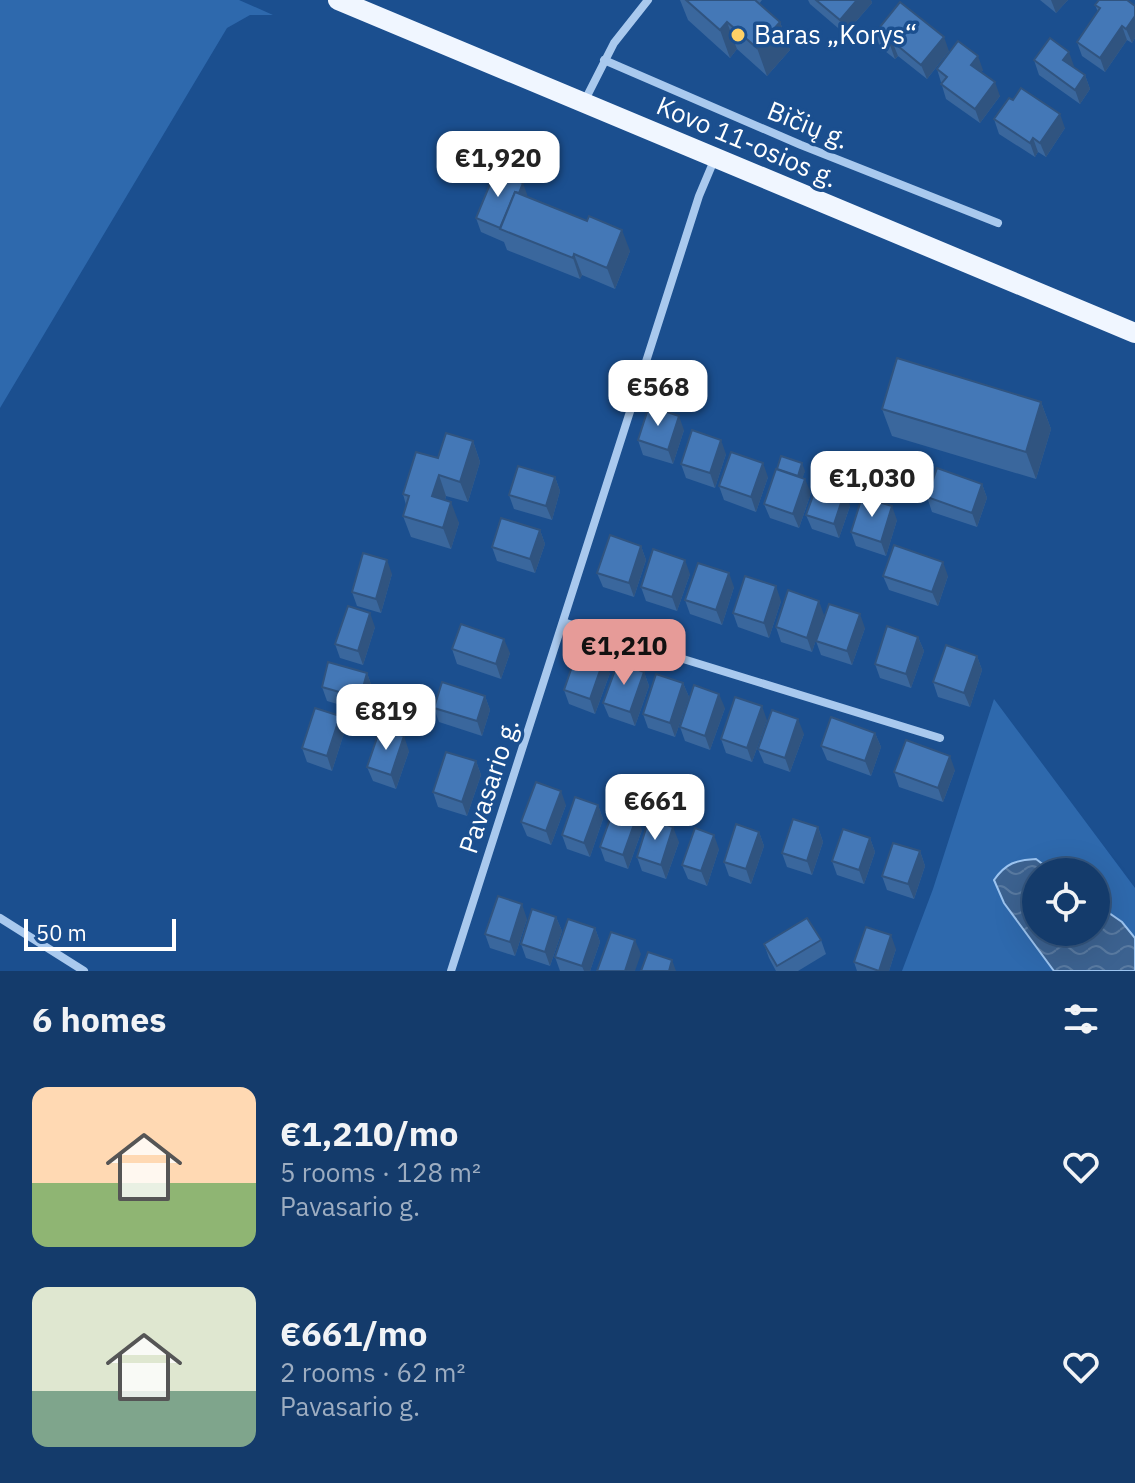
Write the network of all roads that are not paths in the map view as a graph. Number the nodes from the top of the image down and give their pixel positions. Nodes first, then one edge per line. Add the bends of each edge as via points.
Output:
1 (338, 0) edge
2 (648, 0) edge
3 (604, 60) junction
4 (584, 103) junction
5 (716, 157) junction
6 (998, 223) dead end
7 (1135, 333) edge
8 (563, 622) junction
9 (940, 738) dead end
10 (0, 918) edge
11 (84, 971) edge
12 (451, 971) edge

1 - 4 main road, Kovo 11-osios g.
2 - 3 street
3 - 4 street
3 - 6 street, Bičių g.
4 - 5 main road, Kovo 11-osios g.
5 - 7 main road, Kovo 11-osios g.
5 - 8 street, Pavasario g.
8 - 9 street
8 - 12 street, Pavasario g.
10 - 11 street

